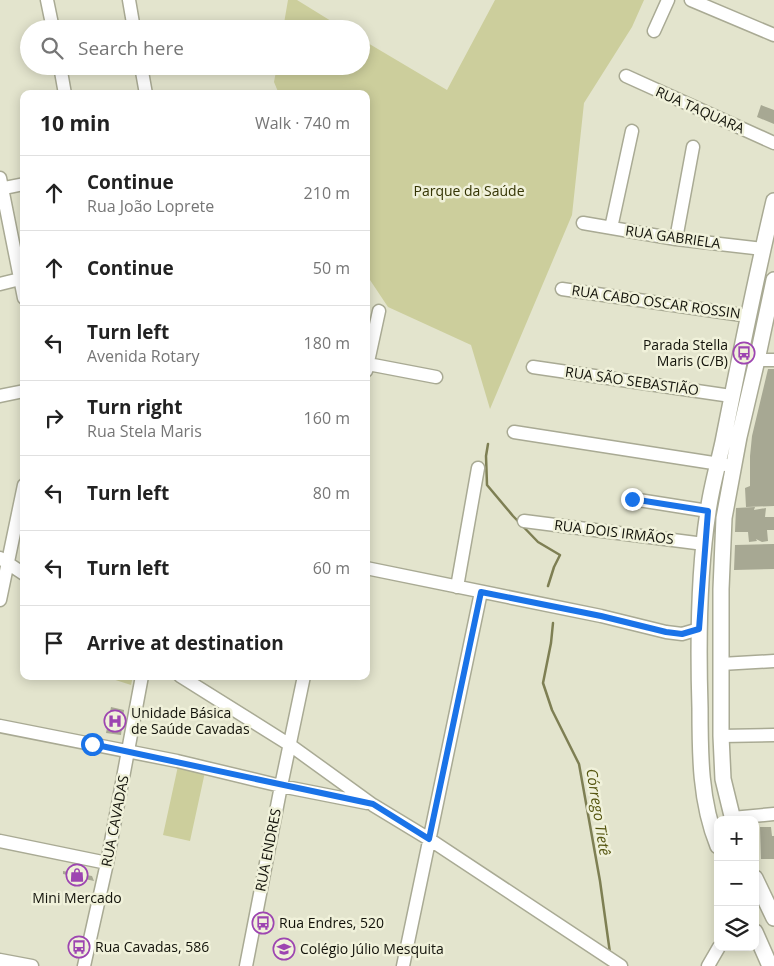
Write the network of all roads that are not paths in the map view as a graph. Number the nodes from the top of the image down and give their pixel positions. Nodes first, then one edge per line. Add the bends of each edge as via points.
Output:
1 (47, 0) edge
2 (129, 0) edge
3 (668, 0) edge
4 (691, 0) edge
5 (51, 20) edge
6 (132, 20) edge
7 (654, 31) dead end
8 (774, 35) edge
9 (62, 75) edge
10 (143, 75) edge
11 (626, 76) dead end
12 (64, 90) edge
13 (145, 90) edge
14 (632, 131) dead end
15 (774, 143) edge
16 (693, 147) dead end
17 (20, 184) edge
18 (1, 185) edge
19 (774, 201) edge
20 (583, 223) dead end
21 (611, 228) junction
22 (676, 239) junction
23 (763, 249) junction
24 (20, 270) edge
25 (20, 279) edge
26 (774, 280) edge
27 (0, 284) edge
28 (562, 288) dead end
29 (379, 311) dead end
30 (749, 316) junction
31 (370, 338) edge
32 (757, 360) junction
33 (774, 360) edge
34 (370, 367) edge
35 (533, 367) dead end
36 (436, 377) dead end
37 (20, 392) edge
38 (0, 396) edge
39 (731, 396) junction
40 (514, 432) dead end
41 (725, 465) junction
42 (478, 468) dead end
43 (632, 499) dead end
44 (20, 504) edge
45 (708, 511) junction
46 (524, 521) dead end
47 (704, 544) junction
48 (4, 560) edge
49 (370, 569) edge
50 (20, 571) edge
51 (457, 586) junction
52 (481, 592) junction
53 (0, 600) edge
54 (699, 629) junction
55 (774, 661) edge
56 (721, 664) junction
57 (141, 680) edge
58 (186, 680) edge
59 (303, 680) edge
60 (0, 726) edge
61 (774, 735) edge
62 (721, 736) junction
63 (290, 745) junction
64 (128, 752) junction
65 (281, 786) junction
66 (373, 804) junction
67 (774, 814) edge
68 (731, 816) edge
69 (757, 816) edge
70 (714, 836) edge
71 (429, 839) junction
72 (0, 841) edge
73 (107, 863) junction
74 (759, 886) edge
75 (774, 918) edge
76 (759, 941) edge
77 (717, 951) edge
78 (3, 962) edge
79 (32, 966) edge
80 (84, 966) edge
81 (246, 966) edge
82 (403, 966) edge
83 (621, 966) edge
84 (708, 966) edge
85 (770, 966) edge

1 - 5 street
2 - 6 street
3 - 7 street
4 - 8 street
9 - 12 street
10 - 13 street
11 - 15 street, RUA TAQUARA
14 - 21 street
16 - 22 street
17 - 18 street
18 - 24 street
19 - 23 main road
20 - 21 street, RUA GABRIELA
21 - 22 street, RUA GABRIELA
22 - 23 street, RUA GABRIELA
23 - 30 main road
25 - 27 street
26 - 32 main road
28 - 30 street, RUA CABO OSCAR ROSSIN
29 - 31 street
30 - 39 main road
32 - 33 street
32 - 41 main road
34 - 36 street
35 - 39 street, RUA SÃO SEBASTIÃO
37 - 38 street
39 - 41 main road
40 - 41 street
41 - 45 main road
41 - 56 main road
42 - 51 street
43 - 45 street
44 - 48 street
45 - 47 main road
46 - 47 street, RUA DOIS IRMÃOS
47 - 54 main road
48 - 50 street
48 - 53 street
49 - 51 street
51 - 52 street
52 - 54 street via 666,632 682,634
52 - 71 street
54 - 70 main road via 702,776
55 - 56 street
56 - 62 main road
57 - 64 street, RUA CAVADAS
58 - 63 street
59 - 63 street, RUA ENDRES
60 - 64 street
61 - 62 street
62 - 68 main road via 723,779
63 - 65 street, RUA ENDRES
63 - 66 street
64 - 65 street
64 - 73 street, RUA CAVADAS
65 - 66 street
65 - 81 street, RUA ENDRES
66 - 71 street
67 - 69 street
71 - 82 street
71 - 83 street
72 - 73 street
73 - 80 street, RUA CAVADAS
74 - 75 main road
76 - 85 main road
77 - 84 street
78 - 79 street

